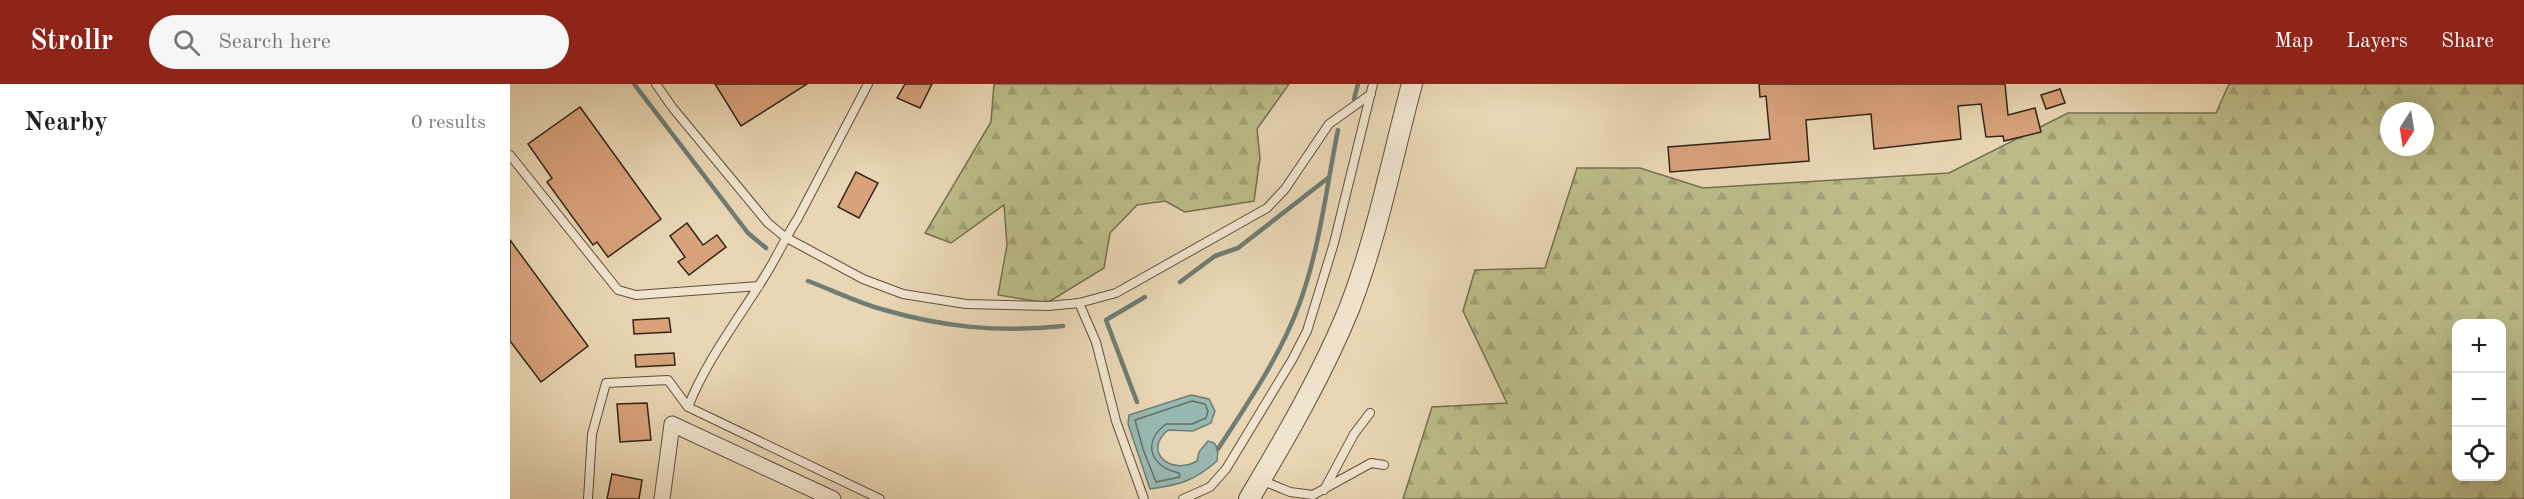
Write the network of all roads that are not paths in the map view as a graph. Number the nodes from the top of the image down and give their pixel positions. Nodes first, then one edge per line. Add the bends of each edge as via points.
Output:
1 (656, 84) edge
2 (868, 84) edge
3 (1373, 84) edge
4 (1412, 84) edge
5 (1371, 94) junction
6 (510, 155) edge
7 (785, 237) junction
8 (759, 286) junction
9 (1079, 303) junction
10 (688, 407) junction
11 (1370, 413) dead end
12 (1384, 465) dead end
13 (1261, 480) junction
14 (1324, 490) junction
15 (588, 499) edge
16 (662, 499) edge
17 (833, 499) edge
18 (880, 499) edge
19 (1144, 499) edge
20 (1183, 499) edge
21 (1249, 499) edge

1 - 7 lane via 760,214
2 - 7 lane
3 - 5 lane
4 - 13 street via 1350,307 1322,370
5 - 9 lane via 1329,124 1286,189 1268,208 1134,284
5 - 20 lane via 1334,243 1307,331 1226,469 1210,487
6 - 8 lane via 618,290 636,296
7 - 8 lane
7 - 9 lane via 863,279 903,294 966,304 1027,307
8 - 10 lane via 706,368
9 - 19 lane via 1096,342 1116,421
10 - 15 lane via 669,380 606,383 592,434
10 - 18 lane
11 - 14 lane
12 - 14 lane via 1371,463
13 - 14 lane via 1290,492 1313,495
13 - 21 street
16 - 17 street via 672,424

